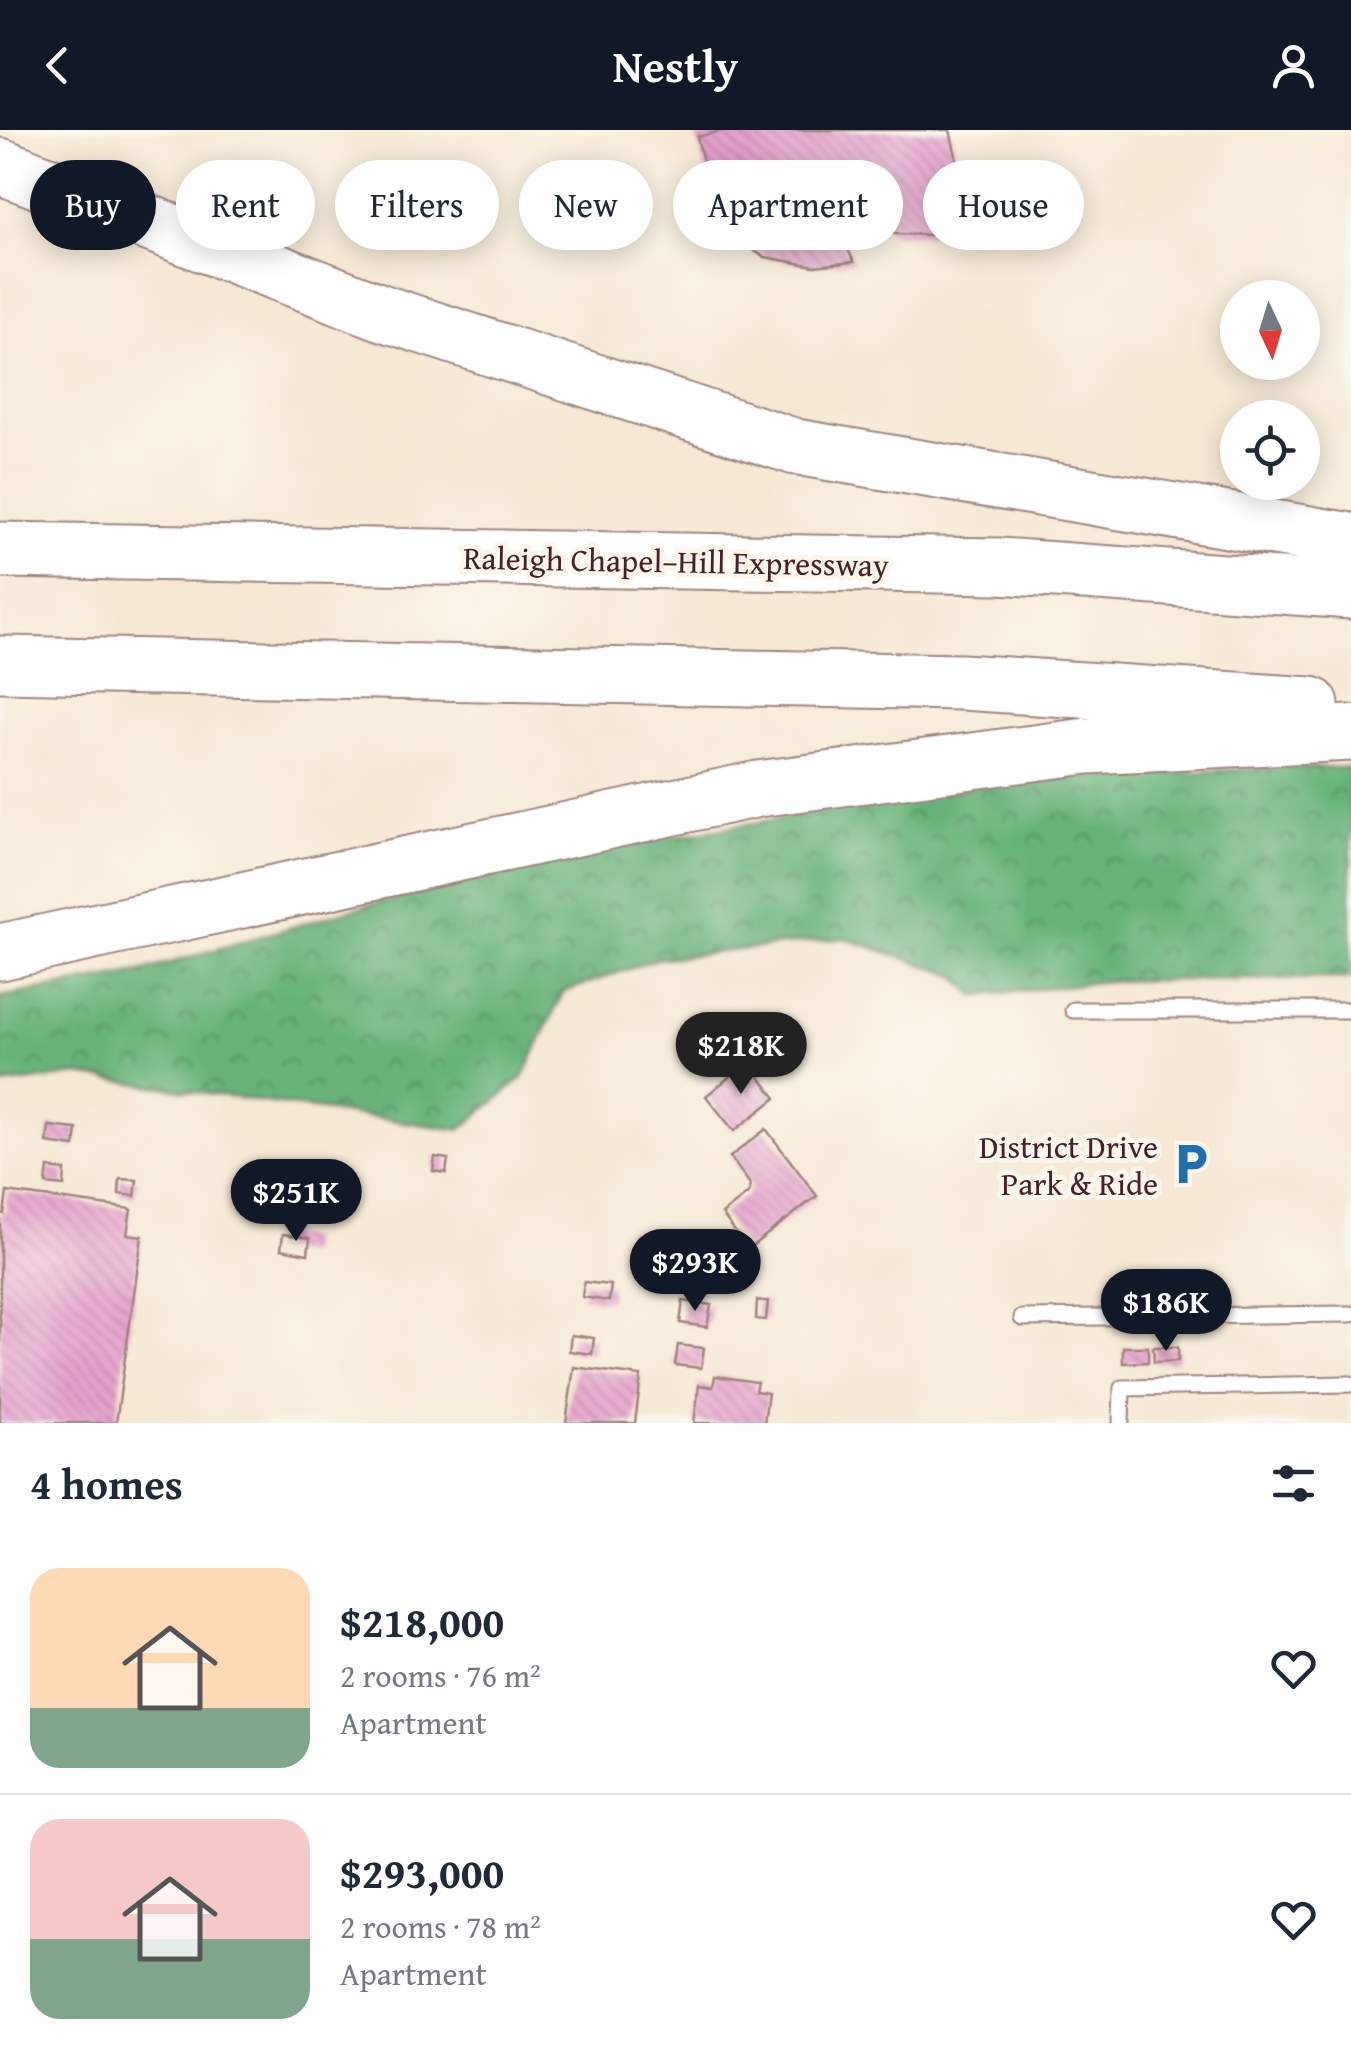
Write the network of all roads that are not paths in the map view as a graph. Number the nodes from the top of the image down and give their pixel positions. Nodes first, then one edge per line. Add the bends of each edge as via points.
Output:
1 (0, 166) edge
2 (1351, 541) edge
3 (0, 550) edge
4 (1351, 592) edge
5 (0, 664) edge
6 (1351, 708) edge
7 (1351, 733) edge
8 (0, 952) edge
9 (1073, 1010) dead end
10 (1351, 1010) edge
11 (1351, 1314) edge
12 (1022, 1318) dead end
13 (1351, 1384) edge
14 (1122, 1423) edge

1 - 2 highway via 386,314 796,447
3 - 4 highway, Raleigh Chapel–Hill Expressway via 1000,566
5 - 6 highway via 962,682
7 - 8 highway via 1087,746 758,789
9 - 10 lane
11 - 12 lane
13 - 14 lane via 1122,1388

